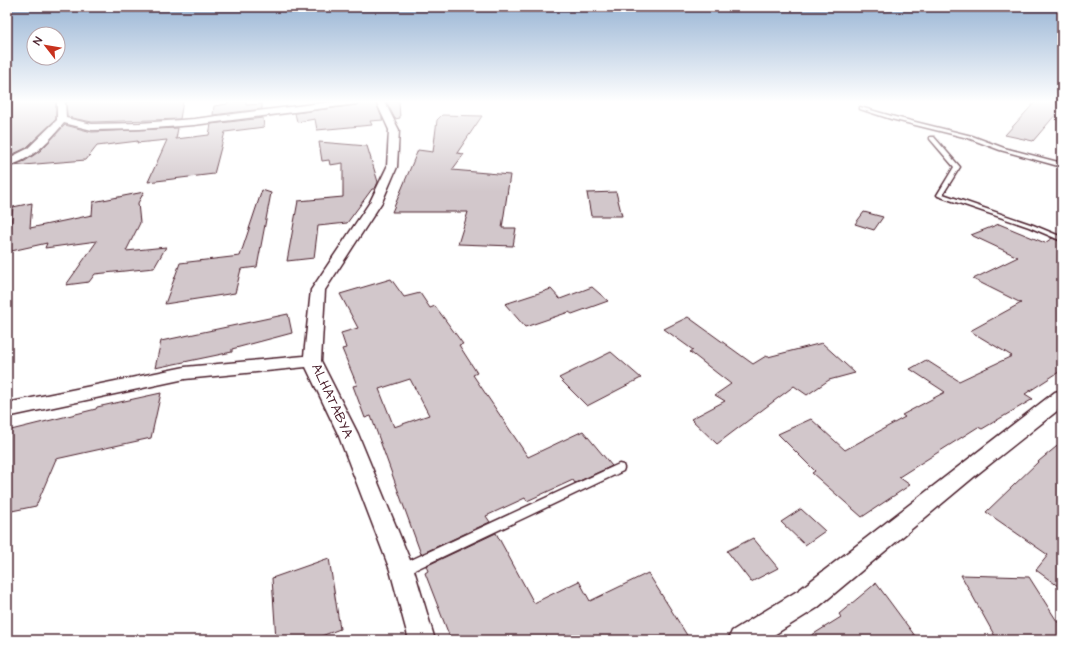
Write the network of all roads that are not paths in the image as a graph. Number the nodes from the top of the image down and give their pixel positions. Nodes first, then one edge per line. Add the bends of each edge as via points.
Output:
1 (52, 131) edge
2 (394, 131) edge
3 (947, 131) edge
4 (932, 138) dead end
5 (7, 163) edge
6 (1062, 165) edge
7 (1062, 239) edge
8 (312, 361) junction
9 (1062, 397) edge
10 (7, 410) edge
11 (619, 468) dead end
12 (402, 570) junction
13 (422, 640) edge
14 (741, 640) edge

1 - 5 street via 17,160
2 - 8 street, ALHATABYA via 392,167 376,202 318,290
3 - 6 lane
4 - 7 lane via 957,167 940,195
8 - 10 street via 185,373
8 - 12 street, ALHATABYA via 348,434
9 - 14 street via 808,599
11 - 12 lane
12 - 13 street, ALHATABYA

